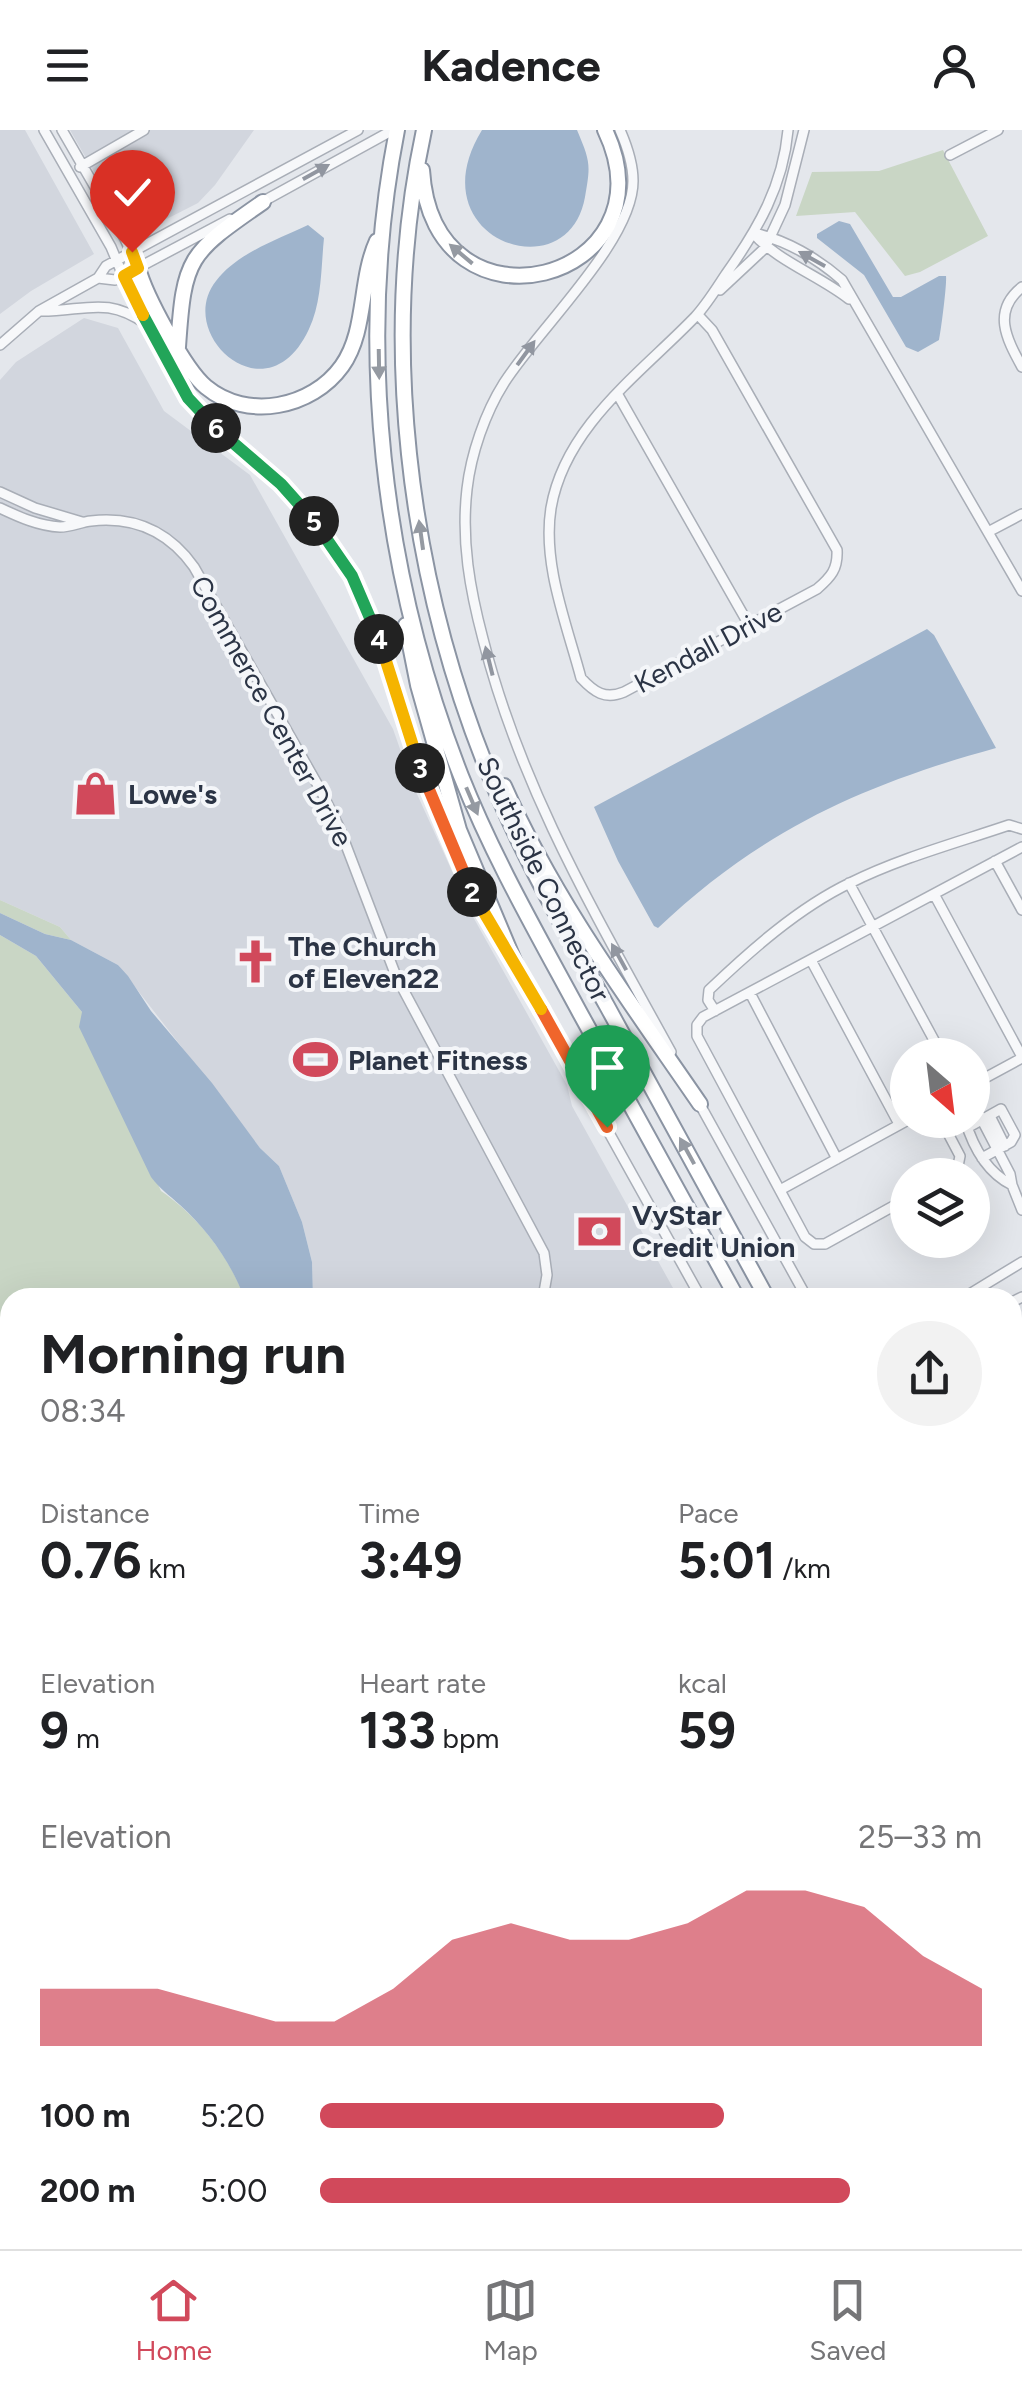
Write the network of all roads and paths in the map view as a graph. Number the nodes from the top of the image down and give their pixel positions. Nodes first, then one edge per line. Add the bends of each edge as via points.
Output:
1 (44, 130) edge
2 (62, 130) edge
3 (144, 130) edge
4 (358, 130) edge
5 (395, 130) edge
6 (424, 130) edge
7 (605, 130) edge
8 (620, 130) edge
9 (788, 130) edge
10 (804, 130) edge
11 (998, 130) edge
12 (419, 156) junction
13 (950, 156) dead end
14 (82, 166) junction
15 (68, 173) junction
16 (263, 202) junction
17 (381, 232) junction
18 (754, 233) junction
19 (771, 236) junction
20 (766, 248) junction
21 (132, 252) junction
22 (116, 260) junction
23 (131, 272) junction
24 (98, 278) junction
25 (1022, 286) edge
26 (708, 300) junction
27 (855, 304) junction
28 (39, 310) junction
29 (698, 314) junction
30 (148, 326) junction
31 (0, 345) edge
32 (178, 348) junction
33 (1022, 366) edge
34 (618, 394) junction
35 (0, 492) edge
36 (0, 508) edge
37 (1022, 514) edge
38 (82, 522) junction
39 (988, 532) junction
40 (402, 574) junction
41 (432, 591) junction
42 (1022, 591) edge
43 (749, 625) junction
44 (1022, 828) edge
45 (1022, 846) edge
46 (996, 861) junction
47 (848, 883) junction
48 (934, 894) junction
49 (1022, 910) edge
50 (873, 927) junction
51 (812, 962) junction
52 (518, 968) junction
53 (750, 993) junction
54 (714, 1011) junction
55 (933, 1038) edge
56 (1022, 1058) edge
57 (990, 1075) edge
58 (890, 1098) edge
59 (700, 1104) junction
60 (990, 1116) edge
61 (990, 1126) edge
62 (890, 1130) edge
63 (973, 1138) edge
64 (1001, 1148) junction
65 (837, 1158) junction
66 (982, 1158) joint
67 (990, 1167) edge
68 (1012, 1185) junction
69 (780, 1190) junction
70 (890, 1208) edge
71 (1022, 1210) edge
72 (1022, 1262) edge
73 (545, 1288) edge
74 (696, 1288) edge
75 (732, 1288) edge
76 (763, 1288) edge
77 (801, 1288) edge
78 (980, 1288) edge

1 - 15 street
2 - 14 street
3 - 14 street
4 - 21 street
16 -> 5 street
5 - 17 highway, Southside Connector
6 - 12 highway, Southside Connector
7 -> 12 highway via 618,164 614,212 585,254 541,276 487,272 458,256 429,212
59 -> 8 street via 544,816 493,680 467,561 467,487 502,385 622,227 634,182
9 - 18 street, Kendall Drive via 777,185
10 - 19 street, Kendall Drive
11 - 13 street
41 -> 12 highway, Southside Connector via 404,364 406,263
14 - 15 street
14 - 21 street
15 - 22 street
16 - 23 street
16 - 32 highway via 215,235 189,267
17 - 32 highway via 368,260 354,342 343,364 313,393 257,407 227,400 206,387
17 -> 40 highway, Southside Connector via 381,414
18 - 19 street
18 - 20 street
18 - 26 street, Kendall Drive
19 - 20 street, Kendall Drive
27 -> 19 street via 827,267
20 - 26 street, Kendall Drive
20 - 27 street
21 - 22 street
21 - 23 street
22 - 23 street
22 - 24 street
23 - 24 street via 115,280
23 - 30 street
23 - 32 highway
24 - 28 street
25 - 33 street via 1008,301 1003,327
26 - 29 street, Kendall Drive
27 - 39 street
28 - 30 street via 105,305
28 - 31 street
29 - 34 street, Kendall Drive
29 - 43 street, Kendall Drive via 838,550 832,577
30 - 52 street via 199,412 303,506 352,576 446,835
34 - 43 street
34 - 43 street, Kendall Drive via 575,446 552,506 549,544 582,678 593,692 615,696
35 - 38 street, Commerce Center Drive
36 - 38 street, Commerce Center Drive via 40,524
37 - 39 street
38 - 73 street, Commerce Center Drive via 144,525 173,542 194,567 340,827 396,976 544,1253
39 - 42 street
40 - 52 highway via 408,642 441,770 474,870
40 -> 75 highway, Southside Connector via 432,692 487,836
41 - 59 highway via 485,742 532,844
76 -> 41 highway, Southside Connector via 511,826 466,712
44 - 47 street via 1009,825
45 - 46 street
46 - 48 street
46 - 49 street
47 - 50 street
47 - 54 street via 768,938 709,990
48 - 50 street
48 - 56 street
50 - 51 street
50 - 55 street
51 - 53 street
51 - 58 street
52 - 74 street
53 - 54 street
53 - 65 street
54 - 69 street via 702,1018 697,1036
56 - 57 street
59 - 77 street
60 - 64 street via 1002,1109 1014,1135
61 - 64 street
62 - 65 street
63 - 66 street
64 - 66 street
64 - 68 street
65 - 69 street
67 - 68 street
68 - 71 street
69 - 70 street via 814,1244
72 - 78 street

